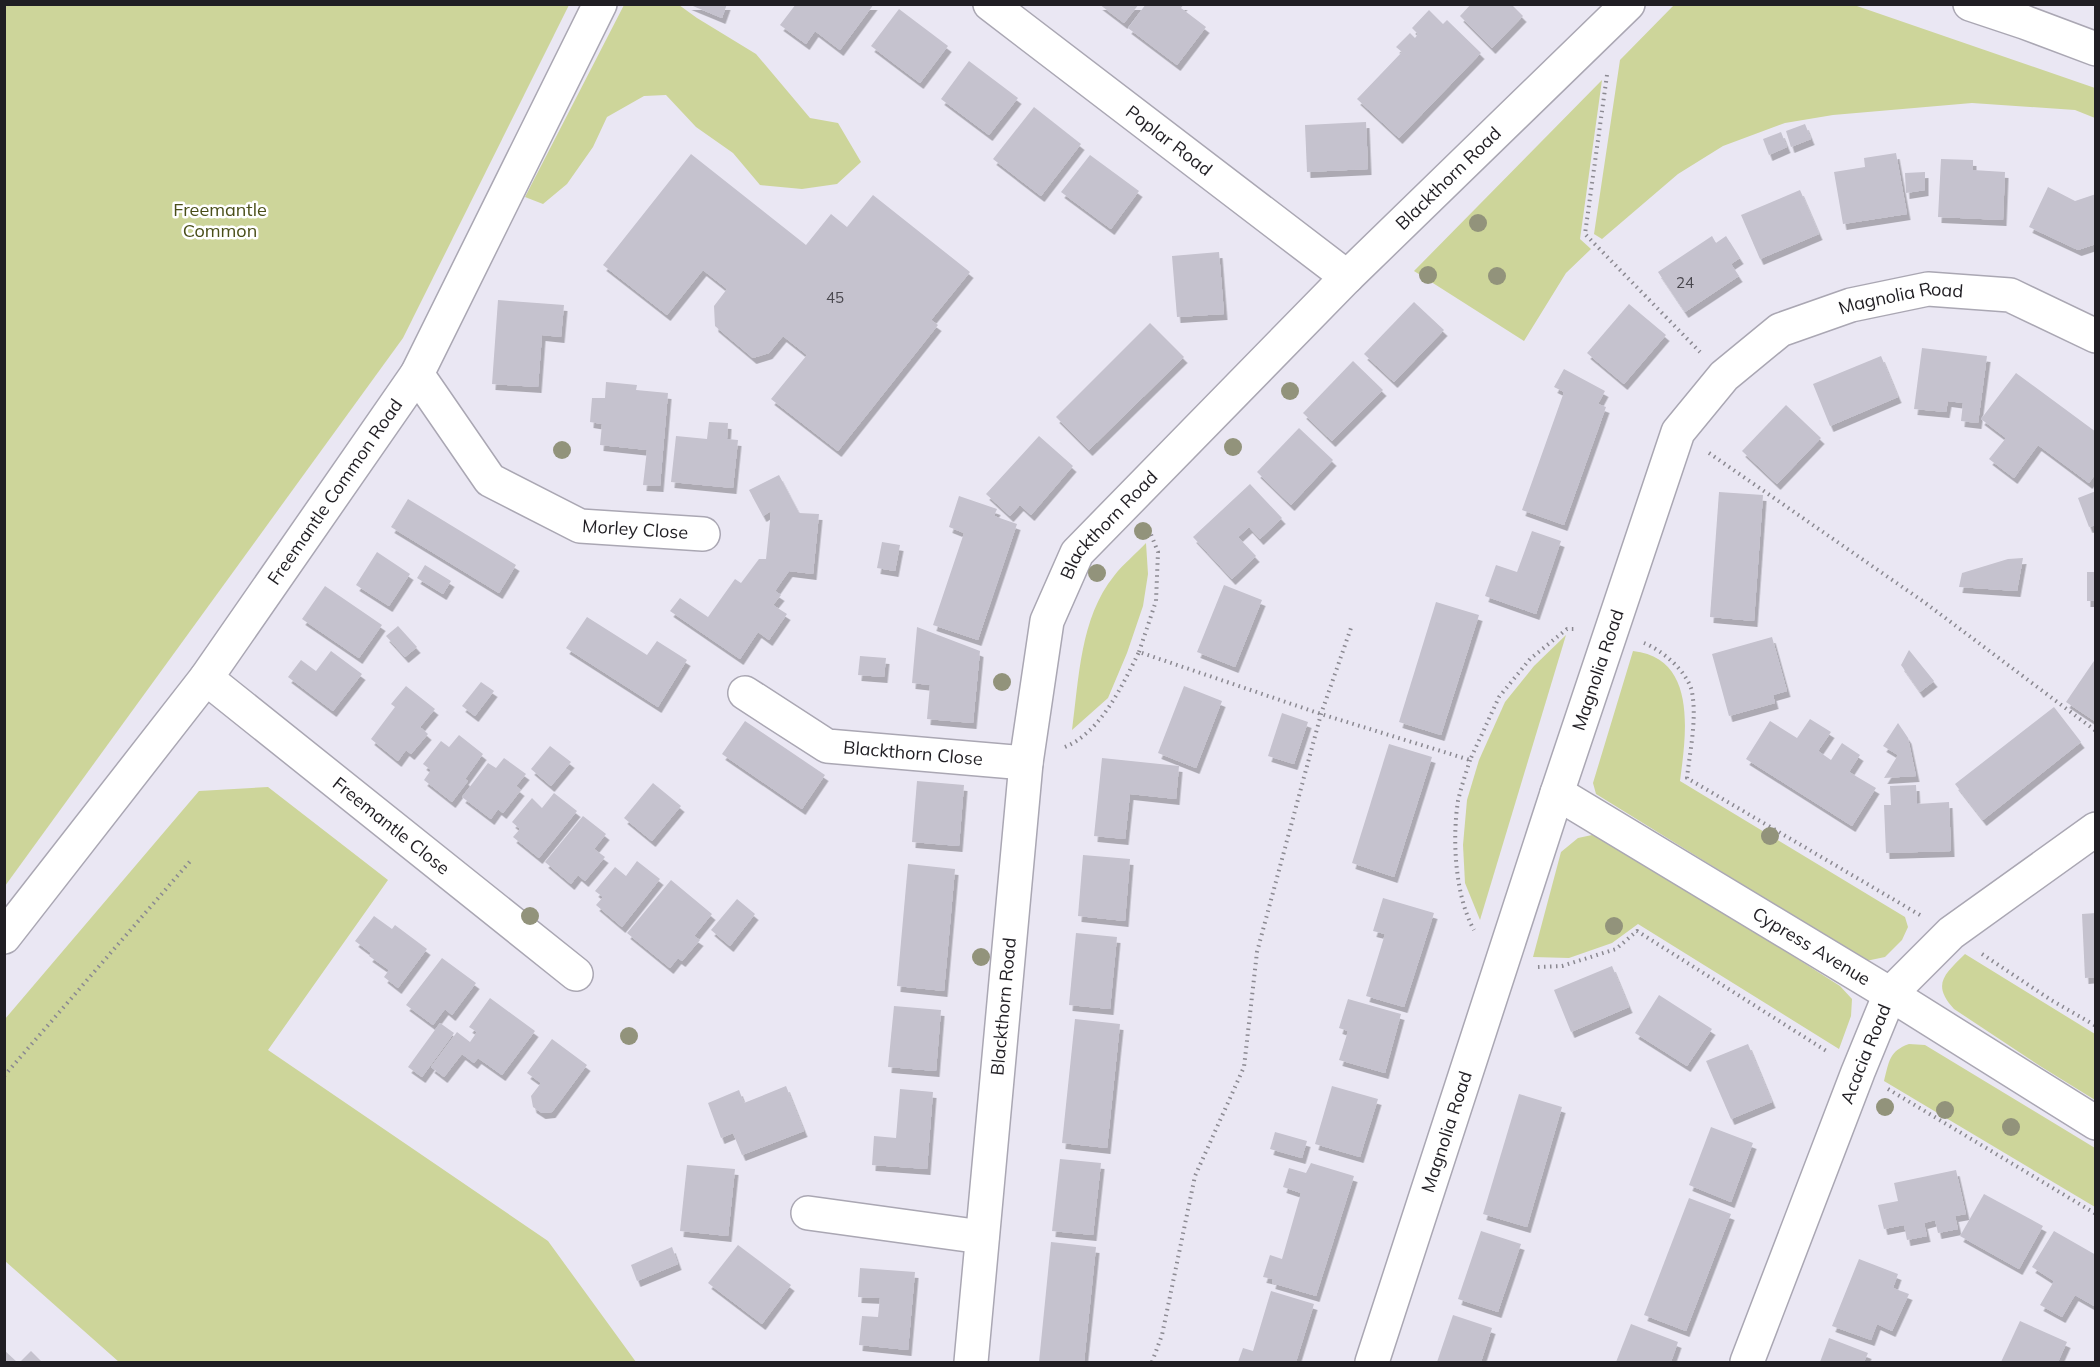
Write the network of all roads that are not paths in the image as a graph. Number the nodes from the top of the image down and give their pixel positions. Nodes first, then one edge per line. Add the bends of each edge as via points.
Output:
1 (600, 4) edge
2 (990, 4) edge
3 (1628, 4) edge
4 (1971, 4) edge
5 (2096, 49) edge
6 (1347, 277) junction
7 (2096, 336) edge
8 (417, 374) junction
9 (703, 534) dead end
10 (206, 678) junction
11 (745, 693) dead end
12 (1026, 763) junction
13 (1557, 793) junction
14 (2096, 829) edge
15 (4, 938) edge
16 (576, 974) dead end
17 (1890, 994) junction
18 (2096, 1123) edge
19 (808, 1213) dead end
20 (982, 1237) junction
21 (971, 1362) edge
22 (1372, 1362) edge
23 (1747, 1362) edge

1 - 8 street, Freemantle Common Road
2 - 6 street, Poplar Road
3 - 6 street, Blackthorn Road
4 - 5 street
6 - 12 street, Blackthorn Road via 1077,553 1047,621
7 - 13 street, Magnolia Road via 2010,295 1928,289 1851,306 1780,330 1724,376 1678,432
8 - 9 street, Morley Close via 490,480 580,526
8 - 10 street, Freemantle Common Road
10 - 15 street, Freemantle Common Road
10 - 16 street, Freemantle Close
11 - 12 street, Blackthorn Close via 827,746
12 - 20 street, Blackthorn Road
13 - 17 street, Cypress Avenue
13 - 22 street, Magnolia Road
14 - 17 street, Acacia Road via 1951,933
17 - 18 street, Cypress Avenue
17 - 23 street, Acacia Road
19 - 20 street
20 - 21 street, Blackthorn Road

